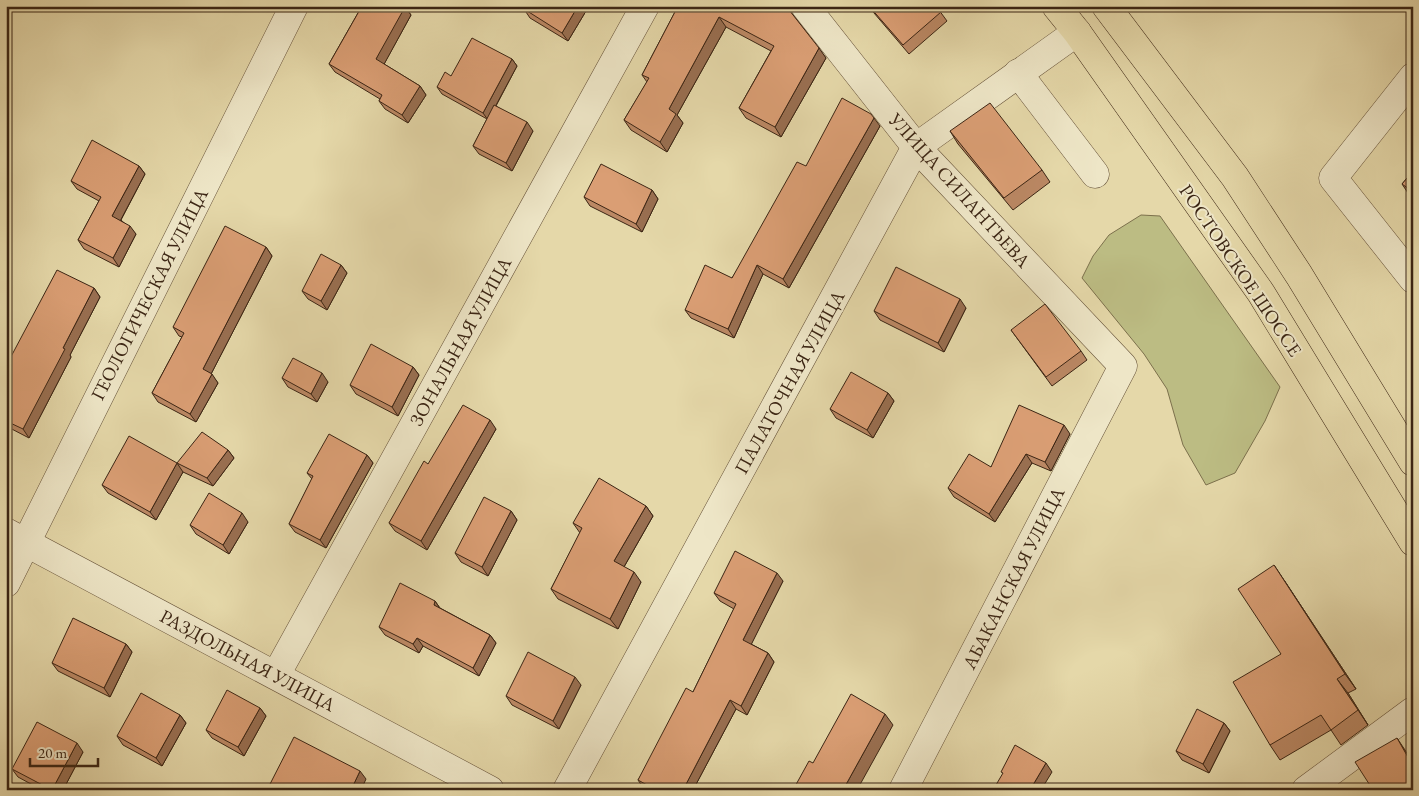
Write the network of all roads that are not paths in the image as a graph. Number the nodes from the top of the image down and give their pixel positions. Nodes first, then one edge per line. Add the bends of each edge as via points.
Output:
1 (294, 6) edge
2 (645, 6) edge
3 (805, 6) edge
4 (1056, 6) edge
5 (1106, 6) edge
6 (1077, 32) junction
7 (1018, 74) junction
8 (1413, 77) edge
9 (916, 148) junction
10 (1094, 174) dead end
11 (1413, 279) edge
12 (1123, 366) joint
13 (1413, 461) edge
14 (16, 537) edge
15 (1413, 542) edge
16 (6, 583) edge
17 (276, 675) junction
18 (1413, 711) edge
19 (490, 790) edge
20 (567, 790) edge
21 (903, 790) edge
22 (1306, 790) edge

1 - 14 street, ГЕОЛОГИЧЕСКАЯ УЛИЦА
2 - 17 street, ЗОНАЛЬНАЯ УЛИЦА
3 - 9 street, УЛИЦА СИЛАНТЬЕВА
4 - 6 highway, РОСТОВСКОЕ ШОССЕ
5 - 13 highway via 1235,177
6 - 7 street, ПАЛАТОЧНАЯ УЛИЦА
6 - 15 highway, РОСТОВСКОЕ ШОССЕ via 1261,293
7 - 9 street, ПАЛАТОЧНАЯ УЛИЦА
7 - 10 street
8 - 11 street via 1333,178
9 - 12 street, УЛИЦА СИЛАНТЬЕВА
9 - 20 street, ПАЛАТОЧНАЯ УЛИЦА
12 - 21 street, АБАКАНСКАЯ УЛИЦА
14 - 16 street, ГЕОЛОГИЧЕСКАЯ УЛИЦА
14 - 17 street, РАЗДОЛЬНАЯ УЛИЦА
17 - 19 street, РАЗДОЛЬНАЯ УЛИЦА
18 - 22 street

